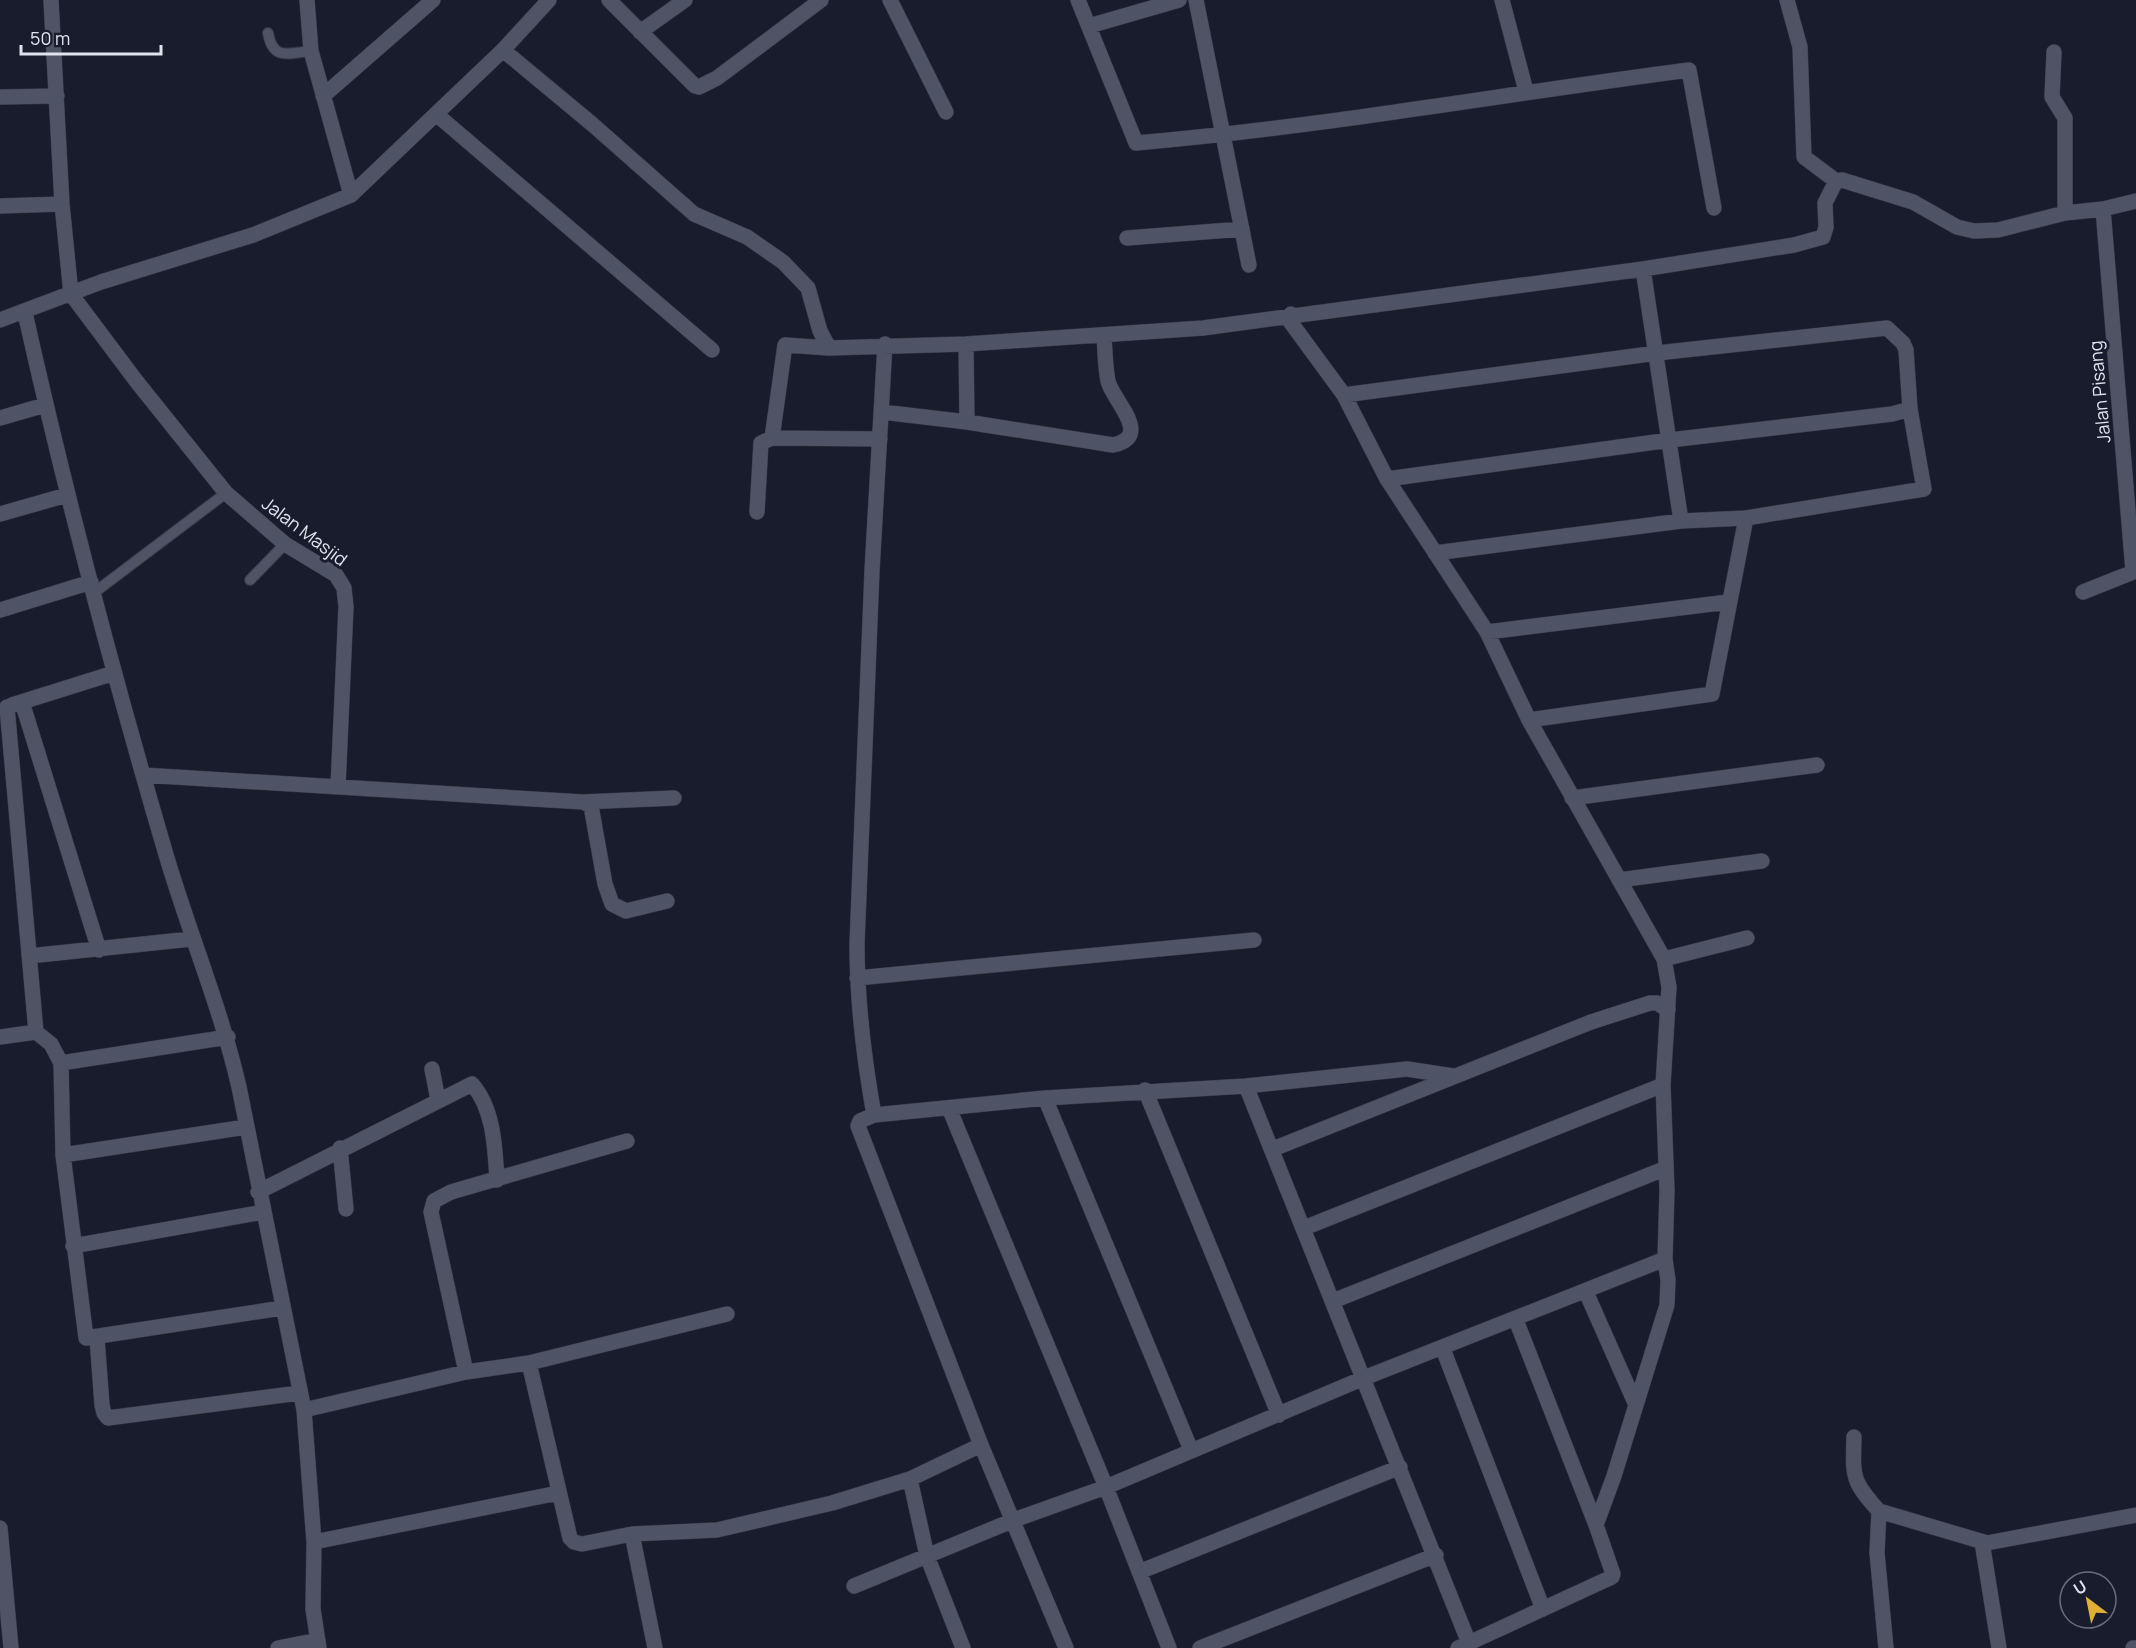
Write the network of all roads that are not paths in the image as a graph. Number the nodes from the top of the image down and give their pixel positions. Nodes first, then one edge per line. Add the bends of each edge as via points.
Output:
1 (51, 0) edge
2 (307, 0) edge
3 (433, 0) edge
4 (549, 0) edge
5 (609, 0) edge
6 (685, 0) edge
7 (821, 0) edge
8 (890, 0) edge
9 (1078, 0) edge
10 (1179, 0) edge
11 (1196, 0) edge
12 (1502, 0) edge
13 (1787, 0) edge
14 (418, 6) edge
15 (1089, 26) junction
16 (640, 32) junction
17 (268, 33) dead end
18 (503, 50) junction
19 (311, 51) junction
20 (2054, 52) dead end
21 (1526, 91) junction
22 (57, 96) junction
23 (323, 96) junction
24 (0, 97) edge
25 (946, 112) dead end
26 (436, 114) junction
27 (1223, 136) junction
28 (1836, 181) junction
29 (351, 195) junction
30 (2136, 201) edge
31 (62, 204) junction
32 (0, 206) edge
33 (1714, 208) dead end
34 (2103, 209) junction
35 (2065, 213) junction
36 (1242, 229) junction
37 (1127, 238) dead end
38 (1249, 265) dead end
39 (1643, 269) junction
40 (71, 294) junction
41 (25, 313) junction
42 (1291, 314) junction
43 (0, 320) edge
44 (1104, 335) junction
45 (885, 344) junction
46 (966, 344) junction
47 (829, 348) junction
48 (712, 350) dead end
49 (1657, 353) junction
50 (1344, 394) junction
51 (45, 405) junction
52 (1910, 409) junction
53 (882, 412) junction
54 (0, 418) edge
55 (967, 422) junction
56 (772, 438) junction
57 (880, 439) junction
58 (1670, 440) junction
59 (1387, 478) junction
60 (226, 493) junction
61 (68, 495) junction
62 (757, 512) dead end
63 (0, 514) edge
64 (1746, 518) junction
65 (1681, 521) junction
66 (285, 544) junction
67 (1435, 553) junction
68 (2135, 571) edge
69 (250, 580) dead end
70 (93, 587) junction
71 (2083, 592) dead end
72 (1728, 602) junction
73 (0, 610) edge
74 (1487, 632) junction
75 (114, 673) junction
76 (10, 706) edge
77 (1529, 720) junction
78 (1817, 765) dead end
79 (143, 776) junction
80 (338, 788) junction
81 (674, 798) dead end
82 (1572, 798) junction
83 (583, 802) junction
84 (1762, 861) dead end
85 (1619, 880) junction
86 (667, 901) dead end
87 (1747, 938) dead end
88 (192, 939) junction
89 (1254, 940) dead end
90 (99, 950) junction
91 (28, 956) junction
92 (1664, 959) junction
93 (857, 978) junction
94 (1668, 1010) junction
95 (36, 1032) junction
96 (0, 1037) edge
97 (228, 1037) junction
98 (61, 1063) junction
99 (432, 1069) dead end
100 (1453, 1076) junction
101 (1663, 1085) junction
102 (1246, 1086) junction
103 (1145, 1090) junction
104 (1044, 1098) junction
105 (438, 1100) junction
106 (948, 1108) junction
107 (874, 1115) junction
108 (246, 1127) junction
109 (627, 1141) dead end
110 (340, 1148) junction
111 (1273, 1149) junction
112 (63, 1155) junction
113 (1664, 1169) junction
114 (497, 1180) junction
115 (258, 1192) junction
116 (346, 1209) dead end
117 (263, 1212) junction
118 (1304, 1228) junction
119 (73, 1246) junction
120 (1665, 1259) junction
121 (1587, 1292) junction
122 (1333, 1301) junction
123 (282, 1308) junction
124 (727, 1314) dead end
125 (1516, 1320) junction
126 (97, 1338) junction
127 (1443, 1349) junction
128 (529, 1363) junction
129 (466, 1372) junction
130 (1364, 1378) junction
131 (299, 1393) junction
132 (1636, 1405) junction
133 (304, 1410) junction
134 (1279, 1415) junction
135 (1854, 1437) dead end
136 (981, 1445) junction
137 (1191, 1450) junction
138 (1400, 1467) junction
139 (910, 1479) junction
140 (1106, 1486) junction
141 (558, 1493) junction
142 (1879, 1510) junction
143 (2136, 1515) edge
144 (1014, 1520) junction
145 (1596, 1525) junction
146 (0, 1528) edge
147 (632, 1534) junction
148 (314, 1542) junction
149 (1987, 1543) junction
150 (1436, 1555) junction
151 (927, 1556) junction
152 (1139, 1572) junction
153 (854, 1586) dead end
154 (1543, 1609) junction
155 (318, 1644) edge
156 (1463, 1646) edge
157 (960, 1647) edge
158 (11, 1648) edge
159 (278, 1648) edge
160 (655, 1648) edge
161 (1066, 1648) edge
162 (1169, 1648) edge
163 (1200, 1648) edge
164 (1886, 1648) edge
165 (1999, 1648) edge

1 - 22 street
2 - 19 street
3 - 14 street
4 - 18 street
5 - 16 street
6 - 16 street
7 - 16 street via 717,78 699,87
8 - 25 street
9 - 15 street
10 - 15 street
11 - 27 street
12 - 21 street
13 - 28 street via 1800,47 1804,157
14 - 23 street
15 - 27 street via 1136,143
17 - 19 lane via 274,51
18 - 26 street
18 - 47 street via 694,214 747,237 783,262 808,288
19 - 23 street
20 - 35 street via 2052,98 2065,118
21 - 27 street
21 - 33 street via 1689,70
22 - 24 street
22 - 31 street
23 - 29 street
26 - 29 street
26 - 48 street
27 - 36 street
28 - 35 street via 1845,180 1913,202 1957,227 1974,231 1998,230
28 - 39 street via 1825,203 1823,237
29 - 40 street via 253,235
30 - 34 street
31 - 32 street
31 - 40 street
34 - 35 street
34 - 68 street, Jalan Pisang
36 - 37 street
36 - 38 street
39 - 42 street
39 - 49 street
40 - 41 street
40 - 60 street, Jalan Masjid
41 - 43 street
41 - 51 street
42 - 44 street via 1203,328
42 - 50 street via 1288,320
44 - 46 street
44 - 55 street via 1108,382 1131,428 1128,437 1119,443
45 - 46 street
45 - 47 street
45 - 53 street
46 - 55 street
47 - 56 street via 785,345
49 - 50 street
49 - 52 street via 1887,328 1906,350
49 - 58 street
50 - 59 street
51 - 54 street
51 - 61 street
52 - 58 street
52 - 64 street via 1924,489
53 - 55 street
53 - 57 street
56 - 57 street
56 - 62 street via 761,443
57 - 93 street
58 - 59 street
58 - 65 street
59 - 67 street
60 - 66 street, Jalan Masjid
60 - 70 lane
61 - 63 street
61 - 70 street
64 - 65 street
64 - 72 street
65 - 67 street
66 - 69 lane
66 - 80 street, Jalan Masjid via 336,575 344,588
67 - 74 street
68 - 71 street
70 - 73 street
70 - 75 street
72 - 74 street
72 - 77 street via 1712,694
74 - 77 street
75 - 76 street
75 - 79 street
76 - 90 street
76 - 91 street
77 - 82 street
78 - 82 street
79 - 80 street
79 - 88 street
80 - 83 street
81 - 83 street
82 - 85 street
83 - 86 street via 591,806 612,903 626,911
84 - 85 street
85 - 92 street
87 - 92 street
88 - 90 street
88 - 97 street
89 - 93 street
90 - 91 street
91 - 95 street
92 - 94 street
93 - 107 street
94 - 100 street via 1657,1003 1641,1005
94 - 101 street
95 - 96 street
95 - 98 street via 51,1044
97 - 98 street
97 - 108 street
98 - 112 street
99 - 105 street
100 - 102 street via 1407,1069
100 - 111 street
101 - 113 street
101 - 118 street
102 - 103 street
102 - 111 street
103 - 104 street
103 - 134 street
104 - 106 street
104 - 137 street
105 - 110 street
105 - 114 street via 472,1084 481,1094 488,1111
106 - 107 street
106 - 140 street
107 - 136 street via 858,1126
108 - 112 street
108 - 115 street
109 - 114 street
110 - 115 street
110 - 116 street
111 - 118 street
112 - 119 street
113 - 120 street
113 - 122 street
114 - 129 street via 451,1192 434,1201 431,1212
115 - 117 street
117 - 119 street
117 - 123 street
118 - 122 street
119 - 126 street via 84,1337
120 - 121 street
120 - 132 street via 1667,1305
121 - 125 street
121 - 132 street
122 - 130 street
123 - 126 street
123 - 131 street
124 - 128 street
125 - 127 street
125 - 145 street
126 - 131 street via 102,1405 108,1418
127 - 130 street
127 - 154 street
128 - 129 street
128 - 141 street
129 - 133 street
130 - 134 street
130 - 138 street
131 - 133 street
132 - 145 street
133 - 148 street
134 - 137 street
135 - 142 street via 1853,1474 1859,1489
136 - 139 street
136 - 144 street
137 - 140 street
138 - 150 street
138 - 152 street
139 - 147 street via 832,1503 717,1530
139 - 151 street
140 - 144 street
140 - 152 street
141 - 147 street via 574,1542 582,1544
141 - 148 street
142 - 149 street
142 - 164 street via 1877,1553
143 - 149 street
144 - 151 street
144 - 161 street
145 - 154 street via 1612,1577
146 - 158 street
147 - 160 street
148 - 155 street via 313,1609
149 - 165 street via 1983,1548
150 - 156 street
150 - 163 street
151 - 153 street
151 - 157 street
152 - 162 street
154 - 156 street
155 - 159 street

